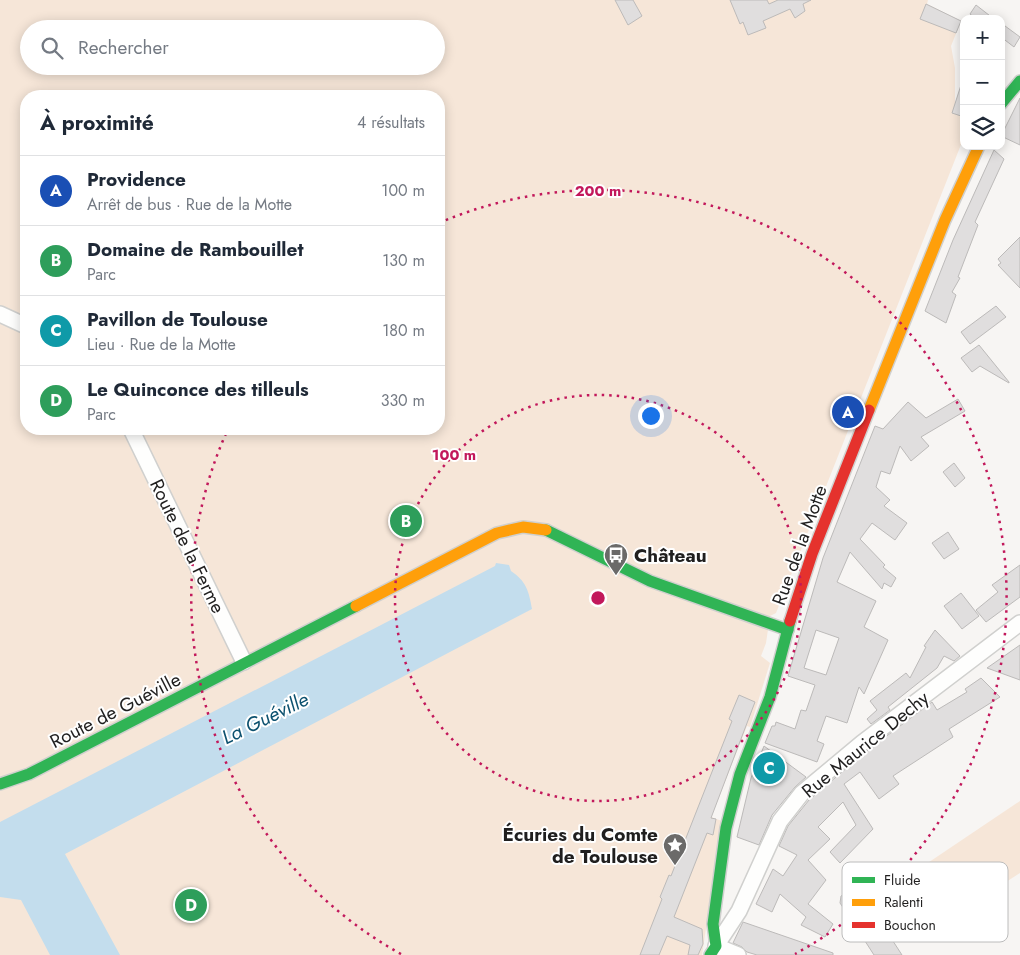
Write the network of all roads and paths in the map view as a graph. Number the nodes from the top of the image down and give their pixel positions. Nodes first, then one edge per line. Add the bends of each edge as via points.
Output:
1 (1020, 81) edge
2 (1005, 98) edge
3 (971, 150) edge
4 (977, 150) edge
5 (968, 171) junction
6 (0, 314) edge
7 (20, 323) edge
8 (134, 435) edge
9 (1020, 623) edge
10 (788, 630) junction
11 (244, 662) junction
12 (0, 784) edge
13 (713, 950) edge
14 (738, 955) edge

1 - 2 street
3 - 5 street, Rue de la Motte
4 - 5 street, Rue de la Motte
5 - 10 street, Rue de la Motte via 832,502
6 - 7 street
8 - 11 street, Route de la Ferme
9 - 13 street, Rue Maurice Dechy via 862,743 802,793 780,821 739,912
10 - 11 street, Route de Guéville via 632,573 574,541 536,528 521,528 497,533
10 - 13 street, Rue de la Motte via 770,697 740,774 726,828 713,924
11 - 12 street, Route de Guéville via 29,774
13 - 14 street

